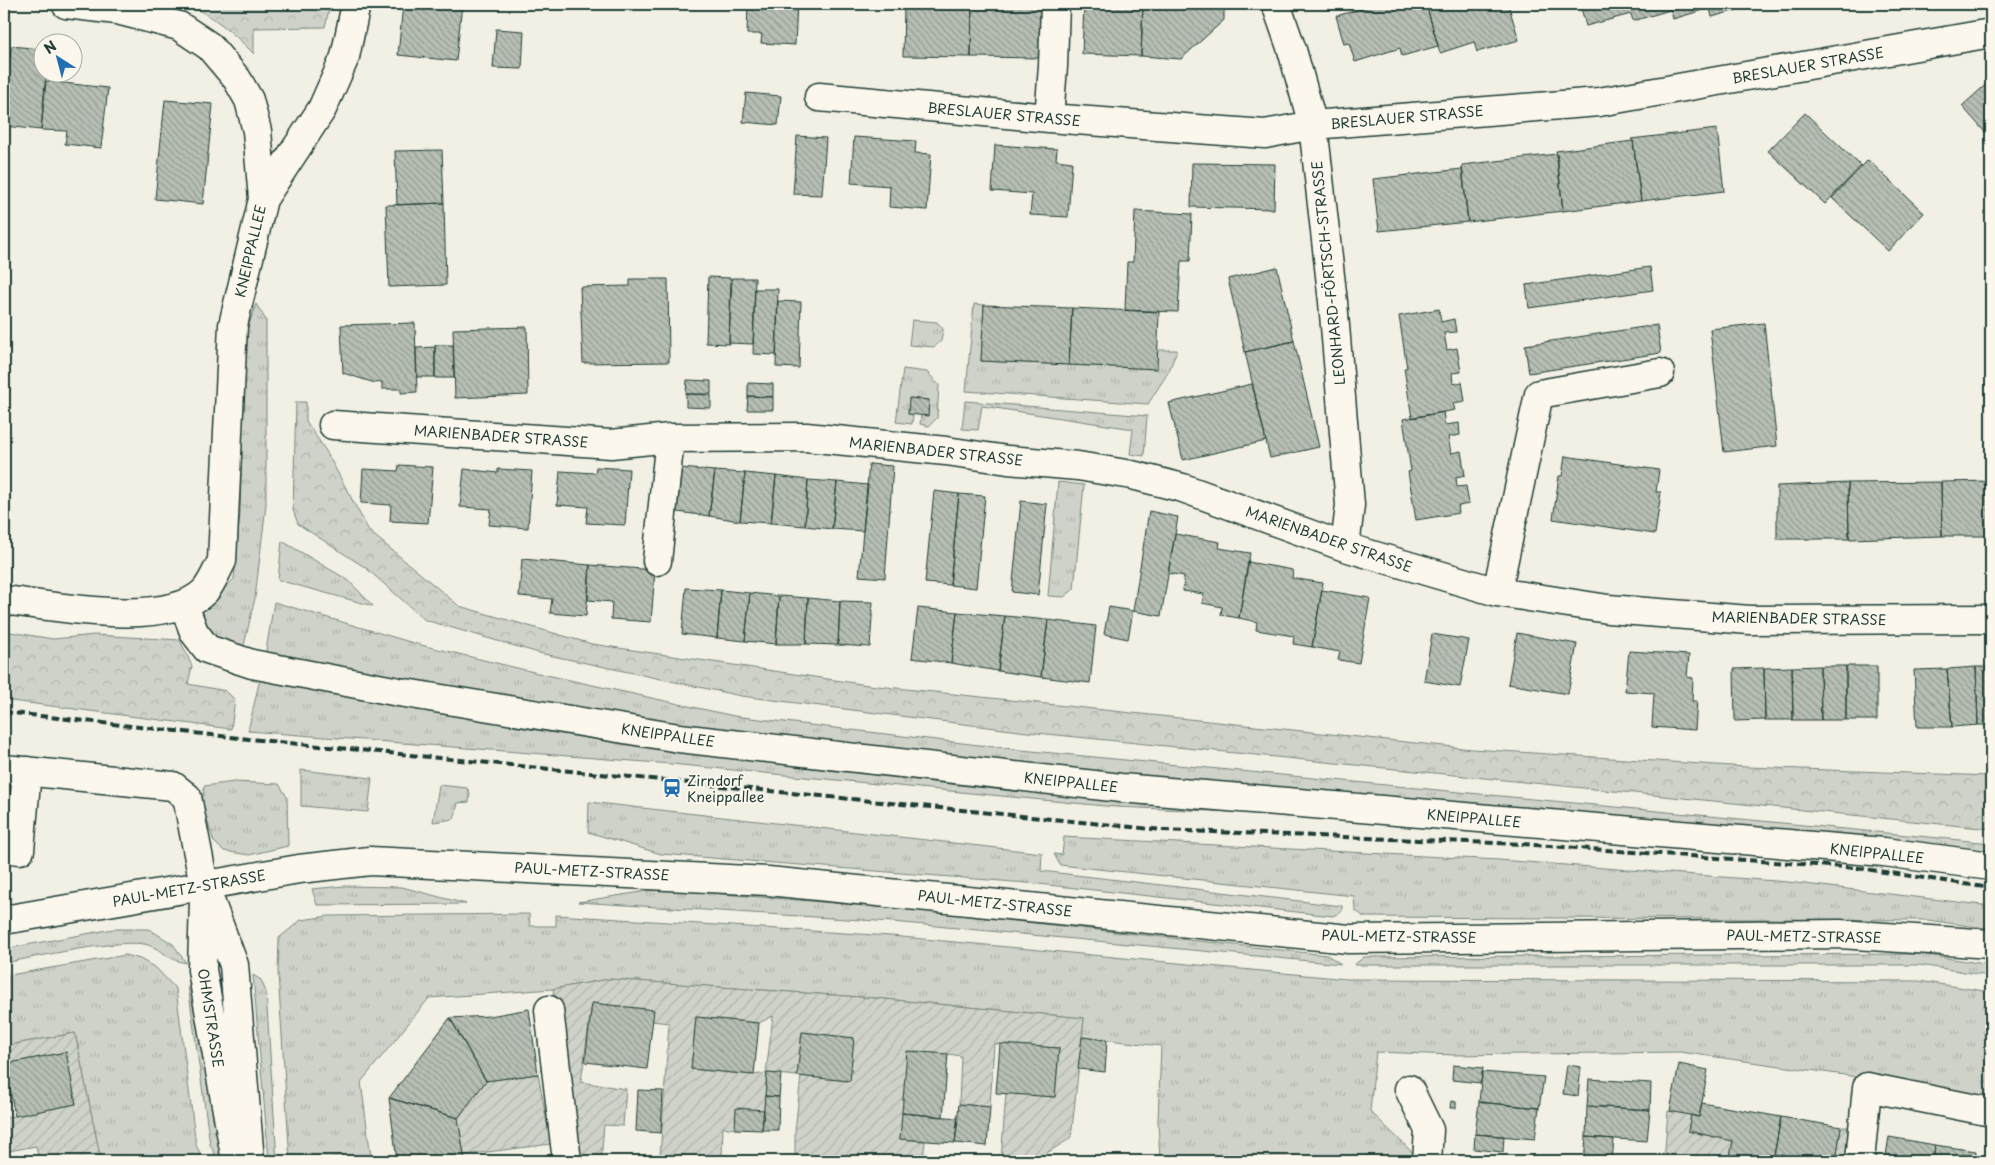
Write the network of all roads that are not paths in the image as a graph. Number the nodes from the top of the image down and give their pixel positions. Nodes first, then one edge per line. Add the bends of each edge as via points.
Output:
1 (66, 4) edge
2 (356, 4) edge
3 (1055, 4) edge
4 (1276, 4) edge
5 (1991, 33) edge
6 (819, 97) dead end
7 (1049, 118) junction
8 (1313, 125) junction
9 (263, 199) junction
10 (1660, 373) dead end
11 (333, 425) dead end
12 (670, 438) junction
13 (1345, 547) junction
14 (657, 562) dead end
15 (1497, 592) junction
16 (4, 600) edge
17 (184, 605) junction
18 (1991, 619) edge
19 (16, 770) edge
20 (4, 848) edge
21 (1991, 866) edge
22 (204, 885) junction
23 (4, 920) edge
24 (1991, 944) edge
25 (549, 1010) dead end
26 (1409, 1089) dead end
27 (1991, 1112) edge
28 (237, 1161) edge
29 (250, 1161) edge
30 (567, 1161) edge
31 (1427, 1161) edge
32 (1860, 1161) edge

1 - 9 street, KNEIPPALLEE via 117,10 180,26 209,46 237,78 249,100 258,131
2 - 9 street via 345,57 322,109
3 - 7 street
4 - 8 street, LEONHARD-FÖRTSCH-STRASSE
5 - 8 street, BRESLAUER STRASSE via 1600,102
6 - 7 street, BRESLAUER STRASSE
7 - 8 street, BRESLAUER STRASSE via 1264,134
8 - 13 street, LEONHARD-FÖRTSCH-STRASSE via 1333,302 1350,505
9 - 17 street, KNEIPPALLEE via 233,325 222,561 206,590
10 - 15 street via 1539,394
11 - 12 street, MARIENBADER STRASSE via 611,444
12 - 13 street, MARIENBADER STRASSE via 806,437 1078,466 1183,488
12 - 14 street
13 - 15 street, MARIENBADER STRASSE
15 - 18 street, MARIENBADER STRASSE via 1608,609 1750,620
16 - 17 street, KNEIPPALLEE via 142,613
17 - 21 street, KNEIPPALLEE via 194,632 207,649 252,664 679,738 1120,788 1884,852
19 - 20 street via 20,850
19 - 22 street via 173,786 187,797
22 - 23 street, PAUL-METZ-STRASSE
22 - 24 street, PAUL-METZ-STRASSE via 370,861 768,881 1348,939 1840,934
22 - 28 street, OHMSTRASSE via 202,970
22 - 29 street, OHMSTRASSE via 234,965
25 - 30 street
26 - 31 street via 1429,1130
27 - 32 street via 1867,1087

